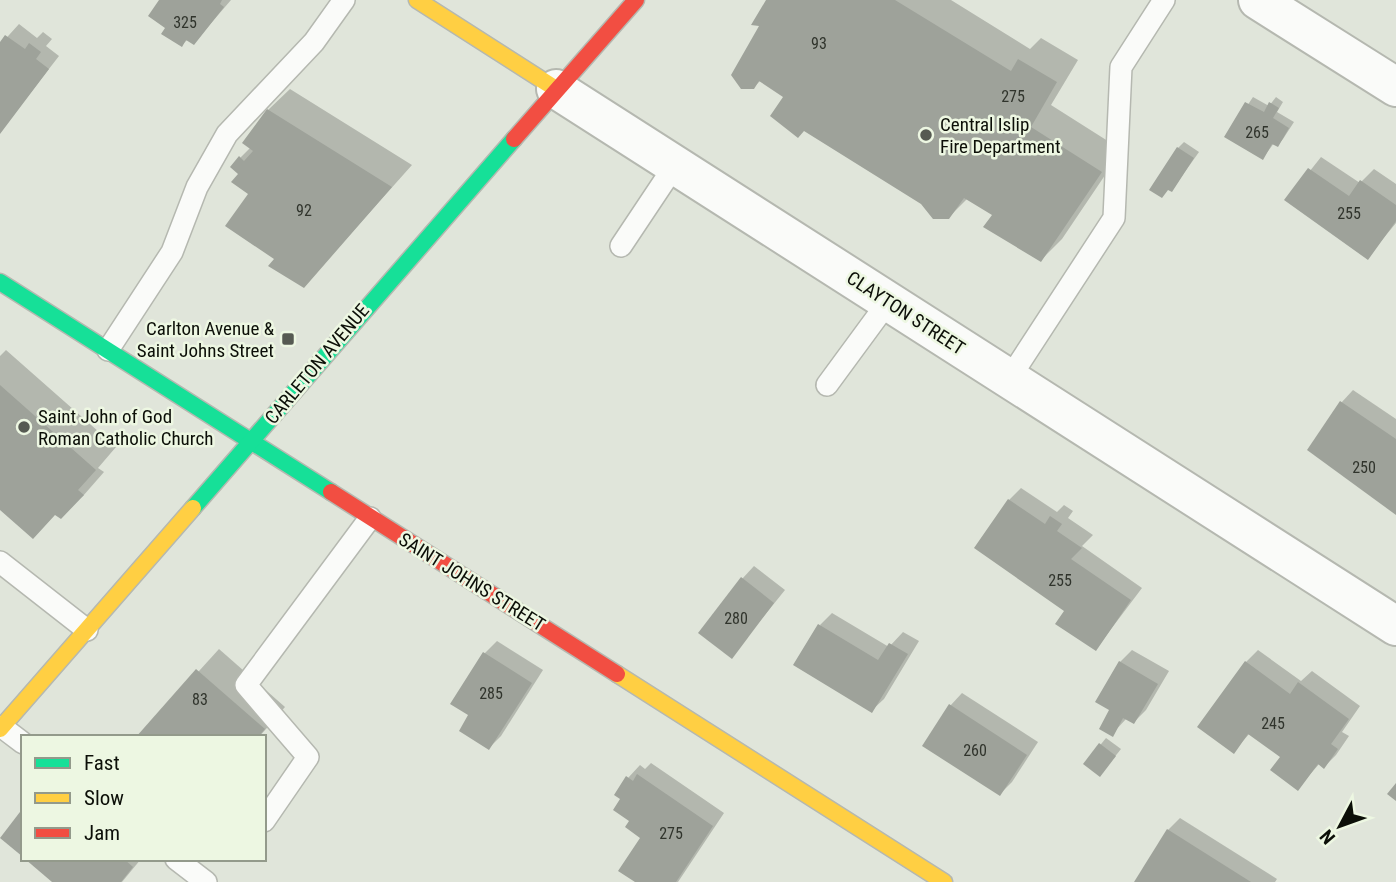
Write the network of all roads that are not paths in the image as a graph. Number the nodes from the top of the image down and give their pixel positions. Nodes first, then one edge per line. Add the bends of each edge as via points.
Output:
1 (344, 0) edge
2 (417, 0) edge
3 (636, 0) edge
4 (1164, 0) edge
5 (1258, 0) edge
6 (1396, 88) edge
7 (556, 89) junction
8 (675, 165) junction
9 (621, 246) dead end
10 (0, 282) edge
11 (888, 302) junction
12 (107, 350) junction
13 (1009, 379) junction
14 (827, 385) dead end
15 (251, 442) junction
16 (370, 518) junction
17 (0, 562) edge
18 (1396, 626) edge
19 (87, 630) junction
20 (1, 728) edge
21 (21, 742) edge
22 (266, 818) edge
23 (179, 861) edge
24 (206, 882) edge
25 (944, 882) edge

1 - 12 lane via 314,41 227,134 198,187 172,252
2 - 7 street, CLAYTON STREET
3 - 7 street, CARLETON AVENUE
4 - 13 lane via 1121,66 1114,218
5 - 6 street
7 - 8 street, CLAYTON STREET
7 - 15 street, CARLETON AVENUE
8 - 9 lane
8 - 11 street, CLAYTON STREET
10 - 12 street, SAINT JOHNS STREET
11 - 13 street, CLAYTON STREET
11 - 14 lane
12 - 15 street, SAINT JOHNS STREET
13 - 18 street, CLAYTON STREET
15 - 16 street, SAINT JOHNS STREET
15 - 19 street, CARLETON AVENUE
16 - 22 lane via 246,685 307,757
16 - 25 street, SAINT JOHNS STREET
17 - 19 lane
19 - 20 street, CARLETON AVENUE
20 - 21 lane
23 - 24 lane

